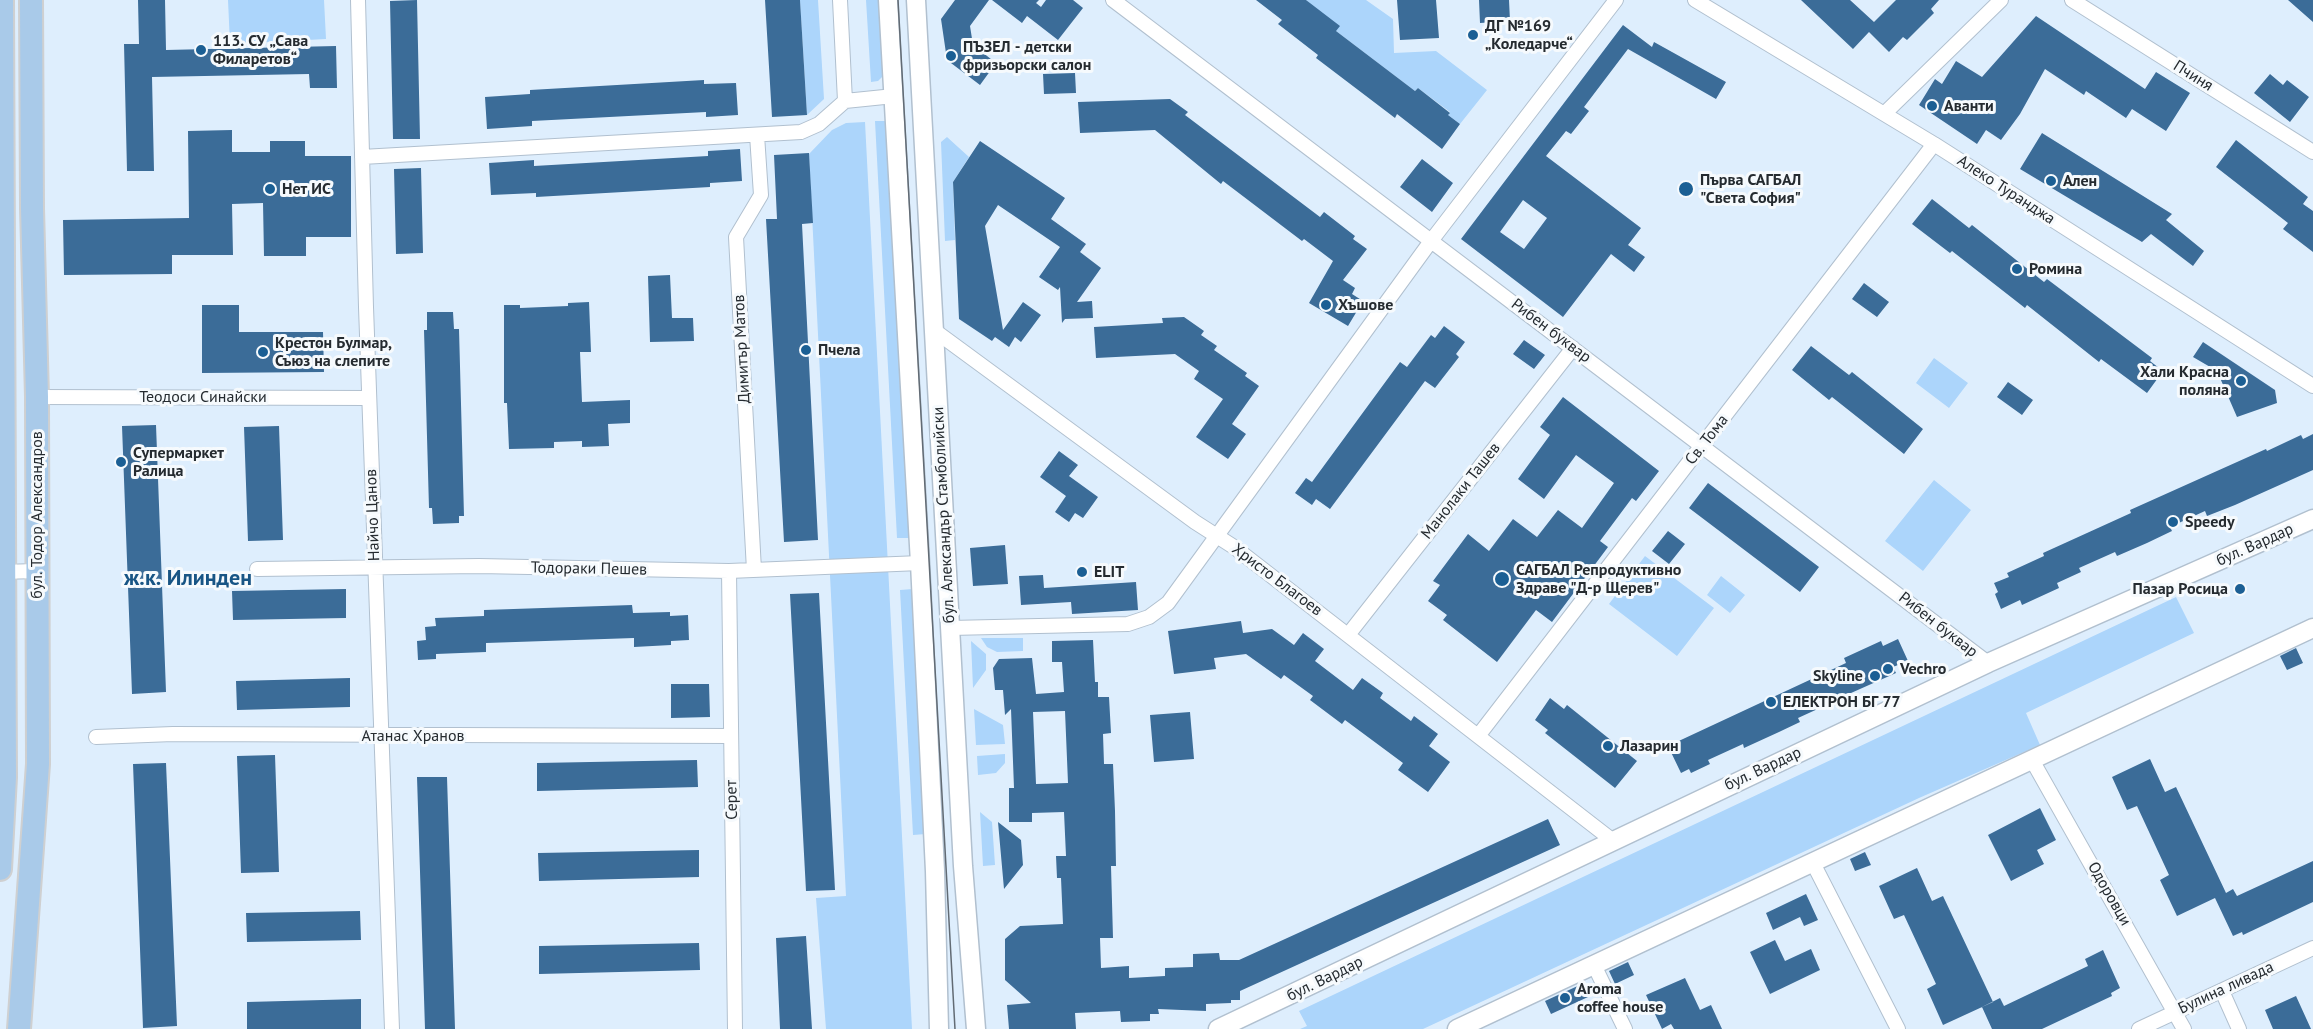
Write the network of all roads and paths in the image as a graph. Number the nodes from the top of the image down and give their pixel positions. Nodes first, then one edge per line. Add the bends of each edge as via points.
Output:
1 (2, 0) edge
2 (31, 0) edge
3 (358, 0) edge
4 (840, 0) edge
5 (888, 0) edge
6 (916, 0) edge
7 (1113, 0) edge
8 (1616, 0) edge
9 (1695, 0) edge
10 (2001, 0) edge
11 (2072, 0) edge
12 (1, 49) edge
13 (894, 96) junction
14 (845, 101) junction
15 (1885, 113) junction
16 (758, 135) junction
17 (1934, 144) junction
18 (2313, 152) edge
19 (362, 157) junction
20 (1431, 241) junction
21 (935, 331) junction
22 (1573, 348) junction
23 (2313, 386) edge
24 (37, 397) junction
25 (369, 398) junction
26 (1702, 446) junction
27 (2313, 519) edge
28 (1216, 535) junction
29 (920, 563) junction
30 (375, 567) junction
31 (257, 569) dead end
32 (754, 570) junction
33 (2, 571) edge
34 (37, 571) junction
35 (729, 571) junction
36 (950, 628) junction
37 (2313, 628) edge
38 (1348, 635) junction
39 (1988, 663) junction
40 (381, 736) junction
41 (731, 736) junction
42 (1478, 736) junction
43 (96, 737) dead end
44 (2032, 760) junction
45 (1612, 840) junction
46 (1813, 863) junction
47 (0, 869) edge
48 (2313, 948) edge
49 (1594, 965) junction
50 (2222, 991) junction
51 (2176, 1012) junction
52 (19, 1029) edge
53 (392, 1029) edge
54 (735, 1029) edge
55 (939, 1029) edge
56 (976, 1029) edge
57 (1218, 1029) edge
58 (1457, 1029) edge
59 (1625, 1029) edge
60 (1898, 1029) edge
61 (2139, 1029) edge
62 (2184, 1029) edge
63 (2239, 1029) edge

1 - 12 main road, бул. Тодор Александров
2 - 24 main road, бул. Тодор Александров
3 - 19 street, Найчо Цанов
4 - 14 street
5 - 13 street, бул. Александър Стамболийски
6 - 21 street, бул. Александър Стамболийски
7 - 20 street, Рибен буквар
8 - 20 street
9 - 15 street, Алеко Туранджа
10 - 15 street
11 - 18 street, Пчиня
12 - 33 main road, бул. Тодор Александров
13 - 14 street
13 - 29 street, бул. Александър Стамболийски
14 - 16 street via 812,129
15 - 17 street, Алеко Туранджа
16 - 19 street
16 - 32 street, Димитър Матов via 761,195 735,237
17 - 23 street, Алеко Туранджа
17 - 26 street, Св. Тома
19 - 25 street, Найчо Цанов
20 - 22 street, Рибен буквар
20 - 28 street
21 - 28 street, Христо Благоев
21 - 36 street, бул. Александър Стамболийски
22 - 26 street, Рибен буквар
22 - 38 street, Манолаки Ташев
24 - 25 street, Теодоси Синайски
24 - 34 main road, бул. Тодор Александров
25 - 30 street, Найчо Цанов
26 - 39 street, Рибен буквар
26 - 42 street, Св. Тома
27 - 39 street, бул. Вардар
28 - 36 street via 1168,603 1149,617 1128,624
28 - 38 street, Христо Благоев
29 - 32 street, Тодораки Пешев
29 - 55 street, бул. Александър Стамболийски
30 - 31 street, Тодораки Пешев
30 - 35 street, Тодораки Пешев
30 - 40 street, Найчо Цанов
32 - 35 street, Тодораки Пешев
33 - 34 street
33 - 47 main road, бул. Тодор Александров via 5,777
34 - 52 main road, бул. Тодор Александров via 38,764
35 - 41 street, Серет
36 - 56 street, бул. Александър Стамболийски
37 - 44 street
38 - 42 street, Христо Благоев
39 - 45 street, бул. Вардар
40 - 41 street, Атанас Хранов
40 - 43 street, Атанас Хранов
40 - 53 street, Найчо Цанов
41 - 54 street, Серет
42 - 45 street, Христо Благоев
44 - 46 street
44 - 51 street, Одоровци
45 - 57 street, бул. Вардар
46 - 49 street
46 - 60 street
48 - 50 street, Булина ливада
49 - 58 street
49 - 59 street
50 - 51 street, Булина ливада
50 - 63 street
51 - 61 street, Булина ливада
51 - 62 street, Одоровци

